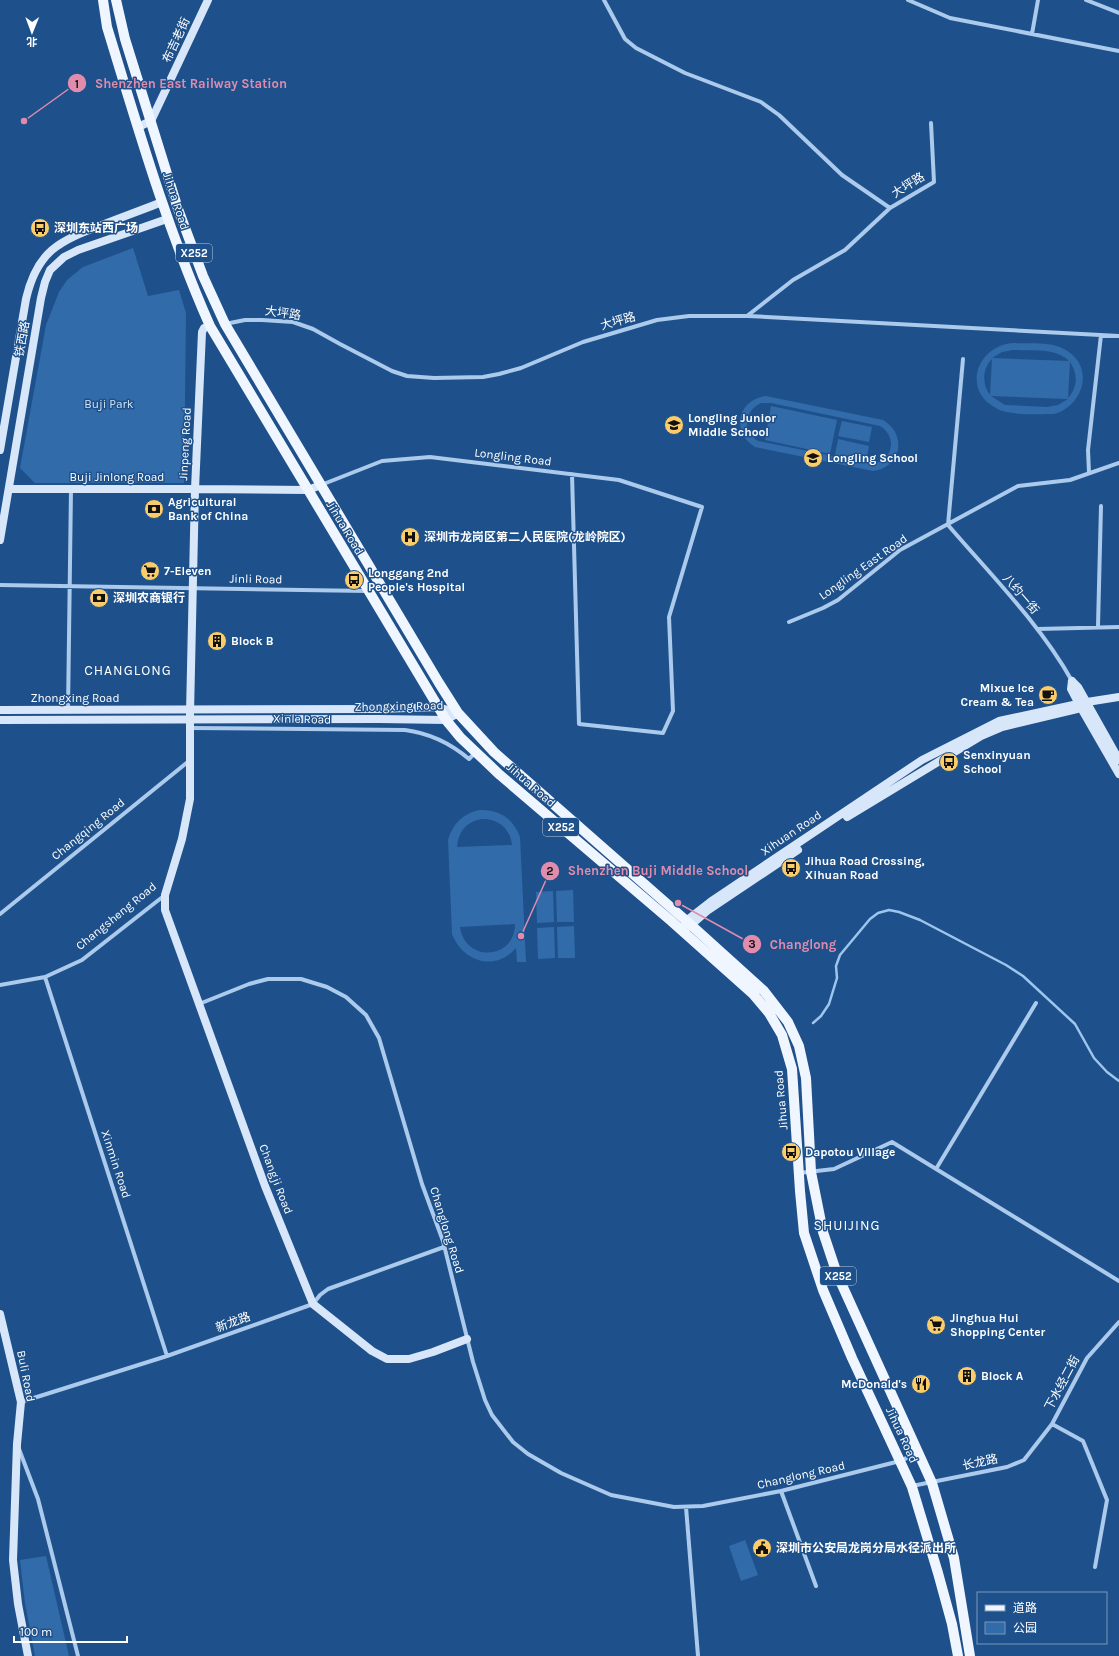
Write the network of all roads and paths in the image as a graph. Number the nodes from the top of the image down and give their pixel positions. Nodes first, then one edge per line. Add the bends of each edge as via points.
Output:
1 (103, 0) edge
2 (116, 0) edge
3 (208, 0) edge
4 (604, 0) edge
5 (908, 0) edge
6 (1038, 0) edge
7 (1086, 0) edge
8 (1119, 13) edge
9 (1032, 34) junction
10 (1119, 51) edge
11 (151, 121) junction
12 (931, 123) dead end
13 (138, 127) junction
14 (162, 202) junction
15 (890, 208) junction
16 (167, 219) junction
17 (747, 316) junction
18 (225, 324) junction
19 (210, 326) junction
20 (1101, 335) junction
21 (1119, 336) edge
22 (963, 359) dead end
23 (0, 450) edge
24 (1119, 463) edge
25 (1089, 473) junction
26 (572, 474) junction
27 (321, 485) junction
28 (9, 489) junction
29 (71, 489) junction
30 (195, 489) junction
31 (308, 490) junction
32 (1101, 506) dead end
33 (948, 525) junction
34 (0, 540) edge
35 (0, 585) edge
36 (70, 586) junction
37 (193, 588) junction
38 (368, 591) junction
39 (789, 622) dead end
40 (1098, 626) junction
41 (1119, 627) edge
42 (1038, 629) junction
43 (1072, 682) joint
44 (1119, 697) edge
45 (1119, 702) edge
46 (1084, 705) junction
47 (438, 707) junction
48 (0, 711) edge
49 (68, 712) junction
50 (458, 713) junction
51 (190, 716) junction
52 (0, 719) edge
53 (446, 720) junction
54 (190, 728) junction
55 (476, 752) junction
56 (1119, 760) edge
57 (189, 761) junction
58 (1119, 774) edge
59 (165, 895) junction
60 (0, 914) edge
61 (686, 925) junction
62 (45, 977) junction
63 (0, 985) edge
64 (1036, 1003) dead end
65 (199, 1004) junction
66 (936, 1169) junction
67 (811, 1172) junction
68 (799, 1173) junction
69 (444, 1247) junction
70 (1119, 1282) edge
71 (313, 1304) junction
72 (0, 1314) edge
73 (1119, 1322) edge
74 (467, 1339) junction
75 (167, 1356) junction
76 (21, 1402) junction
77 (1052, 1424) junction
78 (1042, 1438) joint
79 (17, 1444) junction
80 (919, 1454) junction
81 (900, 1461) junction
82 (932, 1483) junction
83 (912, 1486) junction
84 (781, 1491) junction
85 (686, 1507) junction
86 (1095, 1567) dead end
87 (816, 1586) dead end
88 (28, 1656) edge
89 (78, 1656) edge
90 (698, 1656) edge
91 (958, 1656) edge
92 (970, 1656) edge

1 - 13 main road, Jihua Road / X252 via 107,27
2 - 11 main road, Jihua Road / X252 via 127,46
3 - 11 main road, 布吉老街
4 - 15 street via 625,39 636,48 685,73 761,102 780,116 842,175
5 - 9 street via 950,18
6 - 9 street
7 - 8 street
9 - 10 street
11 - 13 main road
11 - 18 main road, Jihua Road / X252 via 178,209 203,276
12 - 15 street, 大坪路 via 934,182
13 - 14 main road, Jihua Road / X252
14 - 16 main road, Jihua Road / X252
14 - 23 main road, 铁西路 via 67,239 50,251 40,263 30,283 26,299
15 - 17 street, 大坪路 via 845,250 793,280
16 - 19 main road, Jihua Road / X252
16 - 28 main road, 铁西路 via 71,253 59,260 50,270 41,298
17 - 18 street, 大坪路 via 690,316 657,320 583,342 521,368 483,377 434,378 407,376 392,371 313,328 293,322 245,320
17 - 20 street
18 - 27 main road, Jihua Road / X252
19 - 30 main road, Jinpeng Road via 202,332
19 - 31 main road, Jihua Road / X252
20 - 21 street
20 - 25 street via 1088,450
22 - 33 street
24 - 25 street, Longling East Road
25 - 33 street, Longling East Road via 1064,481 1018,486
26 - 26 street, Longling Road via 579,724 663,733 673,711 669,617 702,507 618,480
26 - 27 street, Longling Road via 430,457 382,462
27 - 31 main road, Buji Jinlong Road
27 - 50 main road, Jihua Road / X252
28 - 29 main road, Buji Jinlong Road
28 - 34 main road, 铁西路
29 - 30 main road, Buji Jinlong Road
29 - 36 street
30 - 31 main road, Buji Jinlong Road
30 - 37 main road, Jinpeng Road
31 - 38 main road, Jihua Road / X252
32 - 40 street
33 - 39 street, Longling East Road via 900,550 838,600
33 - 42 street, 八约一街
35 - 36 street, Jinli Road
36 - 37 street, Jinli Road
36 - 49 street
37 - 38 street, Jinli Road
37 - 51 main road, Jinpeng Road
38 - 47 main road, Jihua Road / X252
40 - 41 street
40 - 42 street
42 - 43 street, 八约一街
43 - 46 main road via 1078,687
44 - 46 main road, Xihuan Road
45 - 46 main road, Xihuan Road
46 - 56 main road
46 - 58 main road
46 - 61 main road, Xihuan Road via 1002,727 981,736 846,818
47 - 48 main road, Zhongxing Road, bridge
47 - 50 main road, Zhongxing Road
47 - 53 main road, Jihua Road / X252
48 - 49 street
49 - 51 street
50 - 53 main road, Zhongxing Road
50 - 61 main road, Jihua Road / X252 via 494,752
51 - 52 street
51 - 54 main road, Changsheng Road
52 - 53 main road, Zhongxing Road, bridge
53 - 55 main road, Jihua Road / X252
54 - 55 street, Xinle Road via 405,730 428,734 442,740 469,758
54 - 57 main road, Changsheng Road
55 - 61 main road, Jihua Road / X252 via 506,780
57 - 59 main road, Changsheng Road via 190,799 182,839
57 - 60 street, Changqing Road
59 - 62 street, Changsheng Road via 82,960
59 - 65 main road, Changji Road via 165,910
61 - 67 main road, Jihua Road / X252 via 764,991 788,1022 799,1046 806,1078
61 - 68 main road, Jihua Road / X252 via 769,1012 782,1035 792,1069
62 - 63 street, Changsheng Road
62 - 75 street, Xinmin Road
64 - 66 street
65 - 69 street, Changlong Road via 268,979 301,979 346,996 366,1015 379,1038 422,1184
65 - 71 main road, Changji Road via 265,1186
66 - 67 street via 892,1142 834,1169
66 - 70 street
67 - 68 street
67 - 80 main road, Jihua Road / X252 via 823,1232 837,1274
68 - 81 main road, Jihua Road / X252 via 804,1233 823,1290
69 - 71 street, 新龙路 via 328,1290
69 - 74 street, Changlong Road
71 - 74 main road, Changji Road via 372,1351 387,1359 409,1359
71 - 75 street, 新龙路
72 - 76 main road, Buli Road
73 - 77 street, 下水经二街 via 1086,1358
74 - 85 street, Changlong Road via 492,1415 513,1442 528,1454 561,1473 611,1495
75 - 76 street, 新龙路
76 - 79 main road, Buli Road
77 - 78 street, 下水经二街
77 - 86 street via 1084,1441 1107,1500
78 - 82 street, 长龙路 via 1024,1460 1013,1465
79 - 88 main road, Buli Road via 13,1560
79 - 89 street via 38,1500
80 - 81 street, Changlong Road
80 - 82 main road, Jihua Road / X252
81 - 83 main road, Jihua Road / X252
81 - 84 street, Changlong Road
82 - 83 street, 长龙路
82 - 92 main road, Jihua Road / X252 via 954,1558
83 - 91 main road, Jihua Road / X252 via 948,1610
84 - 85 street, Changlong Road
84 - 87 street
85 - 90 street

